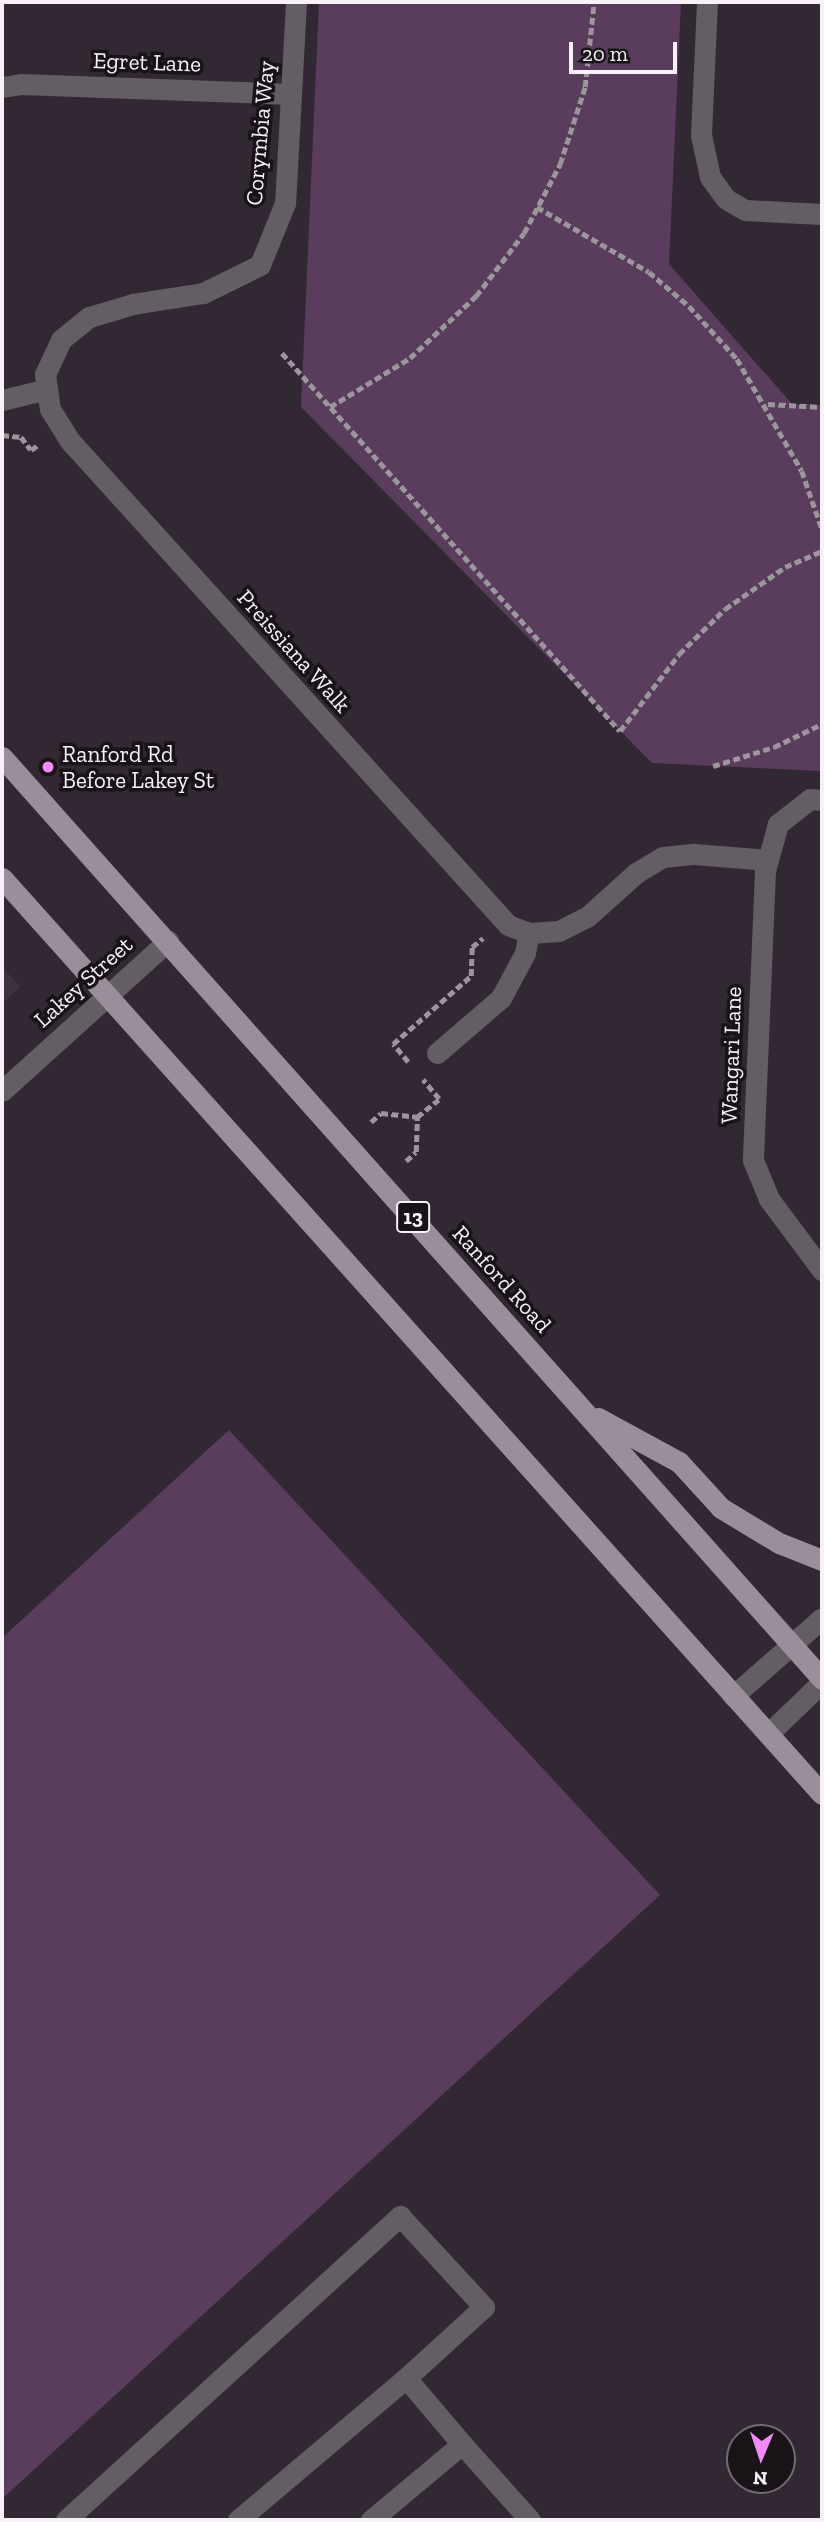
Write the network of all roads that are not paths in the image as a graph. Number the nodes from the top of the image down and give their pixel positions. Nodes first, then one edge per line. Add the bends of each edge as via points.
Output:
1 (296, 2) edge
2 (707, 2) edge
3 (2, 87) edge
4 (291, 94) junction
5 (822, 214) edge
6 (260, 265) joint
7 (47, 389) junction
8 (2, 400) edge
9 (2, 757) edge
10 (822, 800) edge
11 (768, 860) junction
12 (2, 878) edge
13 (529, 933) junction
14 (168, 941) junction
15 (104, 996) junction
16 (437, 1053) dead end
17 (2, 1091) edge
18 (822, 1270) edge
19 (584, 1410) junction
20 (822, 1560) edge
21 (822, 1618) edge
22 (791, 1645) junction
23 (822, 1681) edge
24 (733, 1696) junction
25 (768, 1734) junction
26 (822, 1794) edge
27 (406, 2378) junction
28 (462, 2444) junction
29 (65, 2520) edge
30 (238, 2520) edge
31 (371, 2520) edge
32 (530, 2520) edge

1 - 4 street, Corymbia Way
2 - 5 street via 701,135 710,177 726,199 745,210
3 - 4 street, Egret Lane
4 - 6 street, Corymbia Way via 285,203
6 - 7 street, Preissiana Walk via 203,293 133,304 89,317 61,340 45,374
7 - 8 street
7 - 13 street, Preissiana Walk via 50,410 71,442 494,913
9 - 14 main road, Ranford Road / 13
10 - 11 street, Wangari Lane via 810,799 778,824
11 - 13 street via 694,854 663,857 636,873 587,917 559,931
11 - 18 street, Wangari Lane via 753,1160 769,1199
12 - 15 main road
13 - 16 street via 525,953 501,998
14 - 15 street, Lakey Street
14 - 19 main road, Ranford Road / 13
15 - 17 street, Lakey Street
15 - 24 main road
19 - 20 main road via 679,1462 721,1508 779,1543
19 - 22 main road, Ranford Road / 13
21 - 22 street
22 - 23 main road, Ranford Road / 13
22 - 24 street
23 - 25 street
24 - 25 main road
25 - 26 main road
27 - 28 street
27 - 29 street via 484,2307 400,2216
27 - 30 street
28 - 31 street
28 - 32 street

